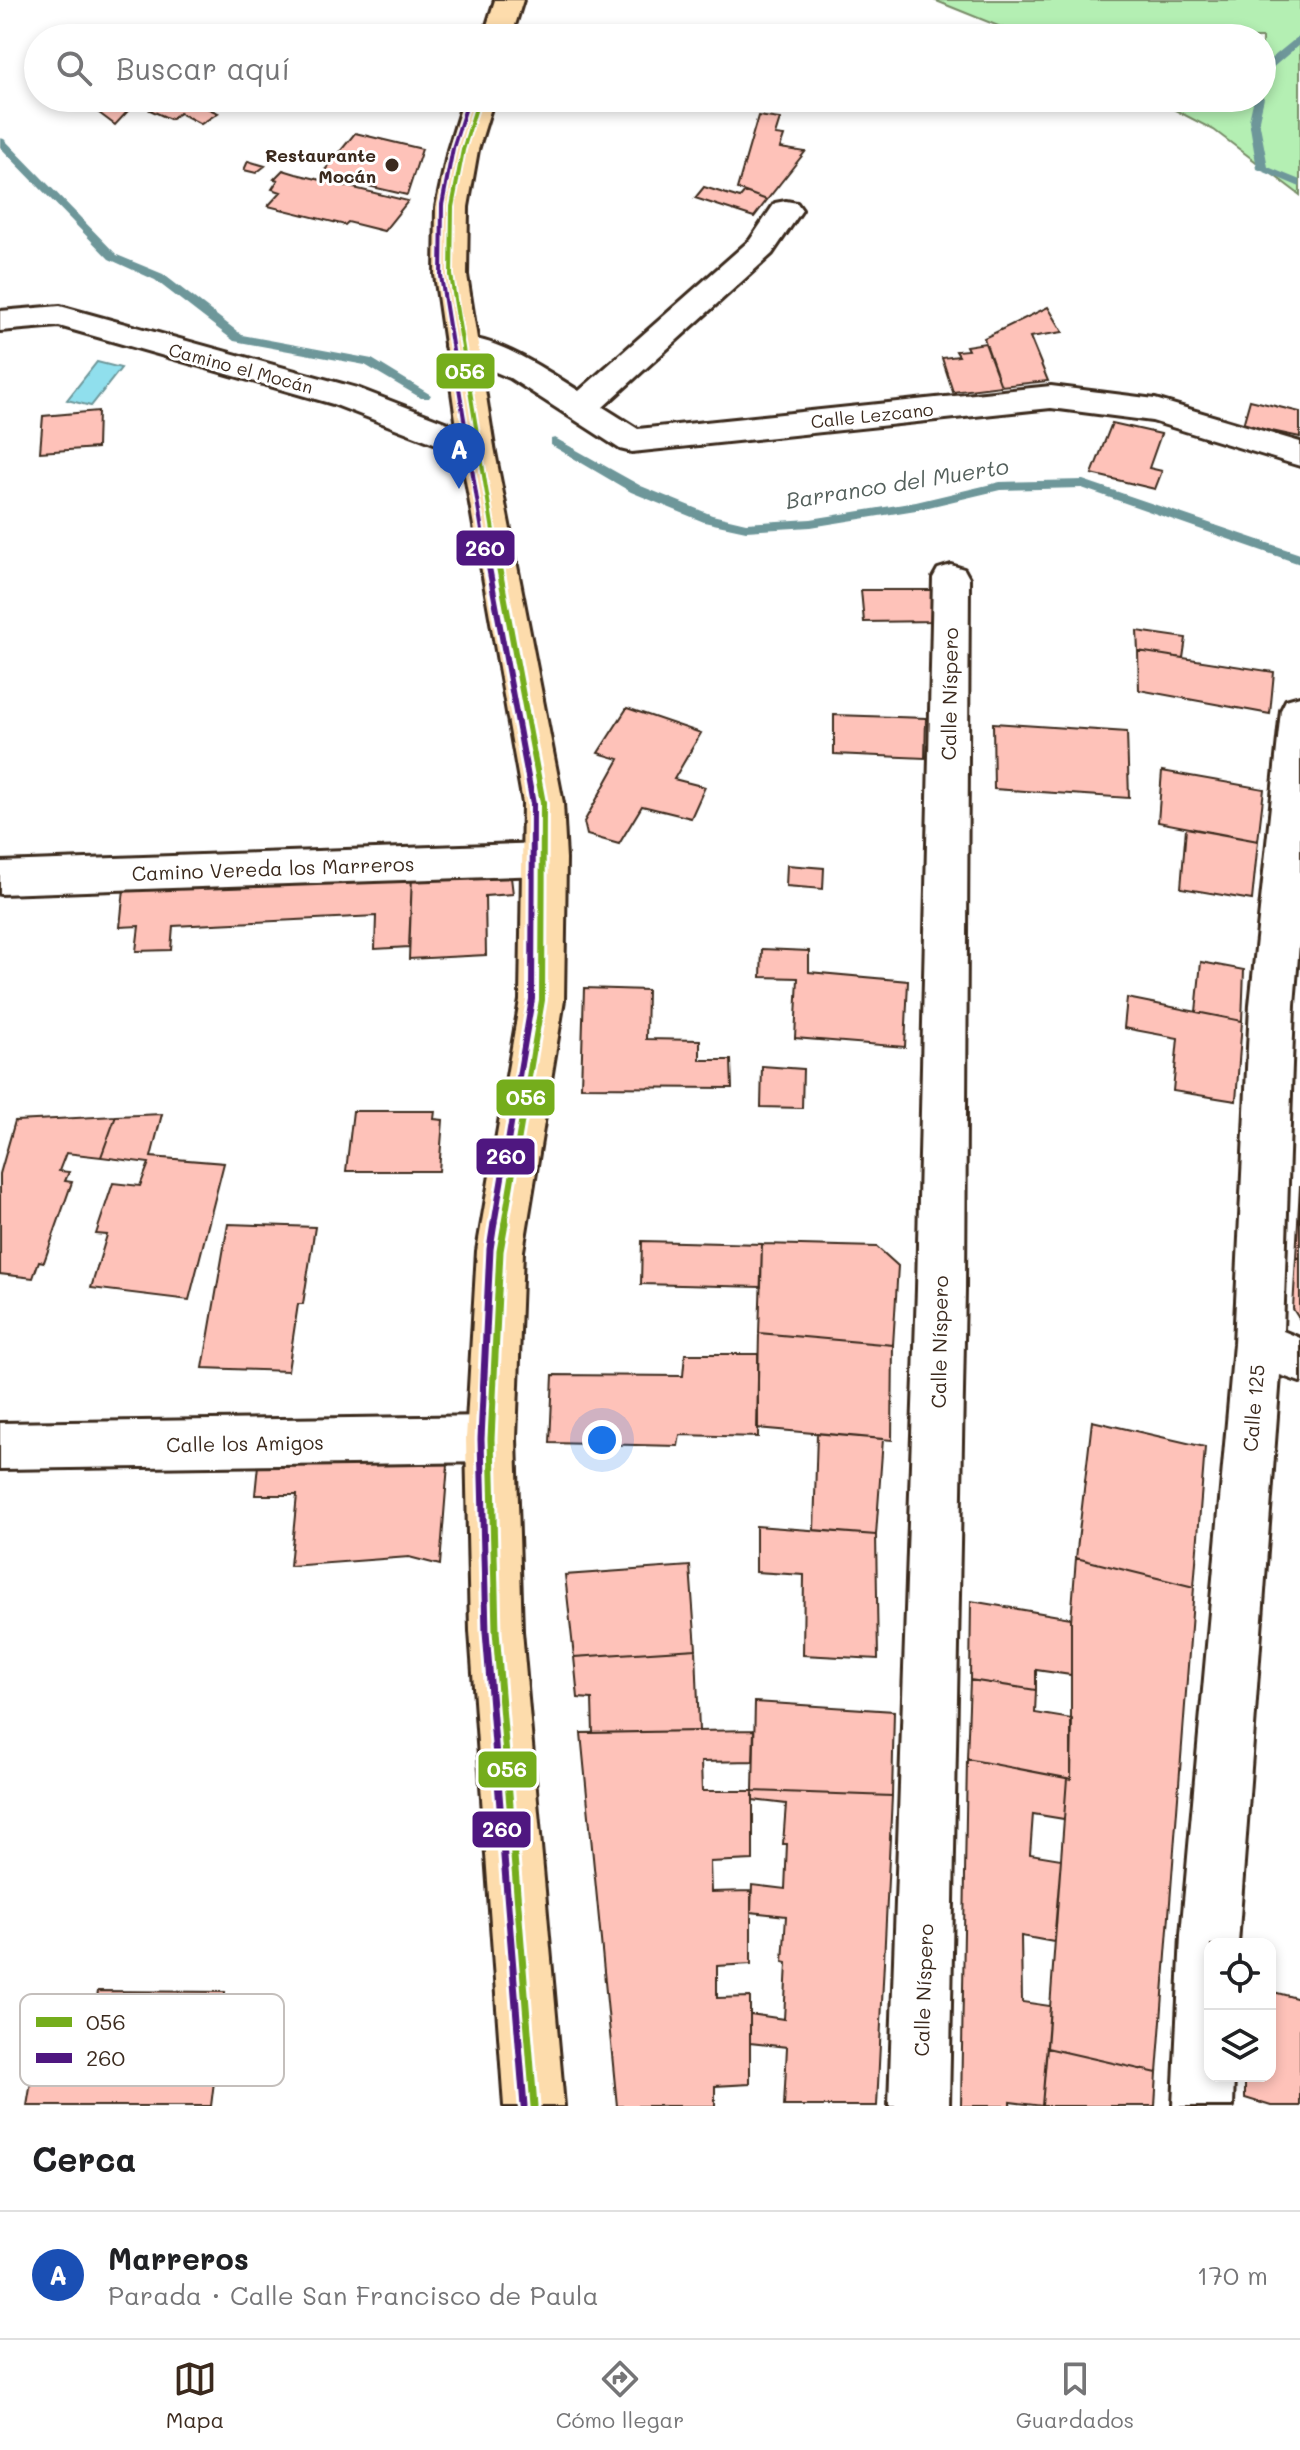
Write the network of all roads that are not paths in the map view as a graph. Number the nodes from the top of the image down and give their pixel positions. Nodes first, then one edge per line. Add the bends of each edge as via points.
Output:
1 (509, 0) edge
2 (501, 24) edge
3 (475, 112) edge
4 (786, 210) dead end
5 (0, 321) edge
6 (462, 346) junction
7 (581, 408) junction
8 (477, 447) junction
9 (1300, 454) edge
10 (951, 578) dead end
11 (1300, 710) edge
12 (545, 859) junction
13 (0, 878) edge
14 (1279, 1352) edge
15 (491, 1439) junction
16 (0, 1446) edge
17 (534, 2106) edge
18 (919, 2106) edge
19 (1203, 2106) edge

1 - 2 main road
3 - 6 main road via 452,207 451,275
4 - 7 street via 761,247
5 - 8 street, Camino el Mocán via 60,316 345,396
6 - 7 street, Calle Lezcano via 522,370
6 - 8 main road
7 - 9 street, Calle Lezcano via 632,441 1051,397 1155,410
8 - 12 main road via 543,803
10 - 18 street, Calle Níspero via 941,1289
11 - 14 street, Calle 125 via 1272,1005
12 - 13 street, Camino Vereda los Marreros
12 - 15 main road via 542,1000 500,1251
14 - 19 street, Calle 125 via 1210,1935
15 - 16 street, Calle los Amigos
15 - 17 main road via 496,1631

